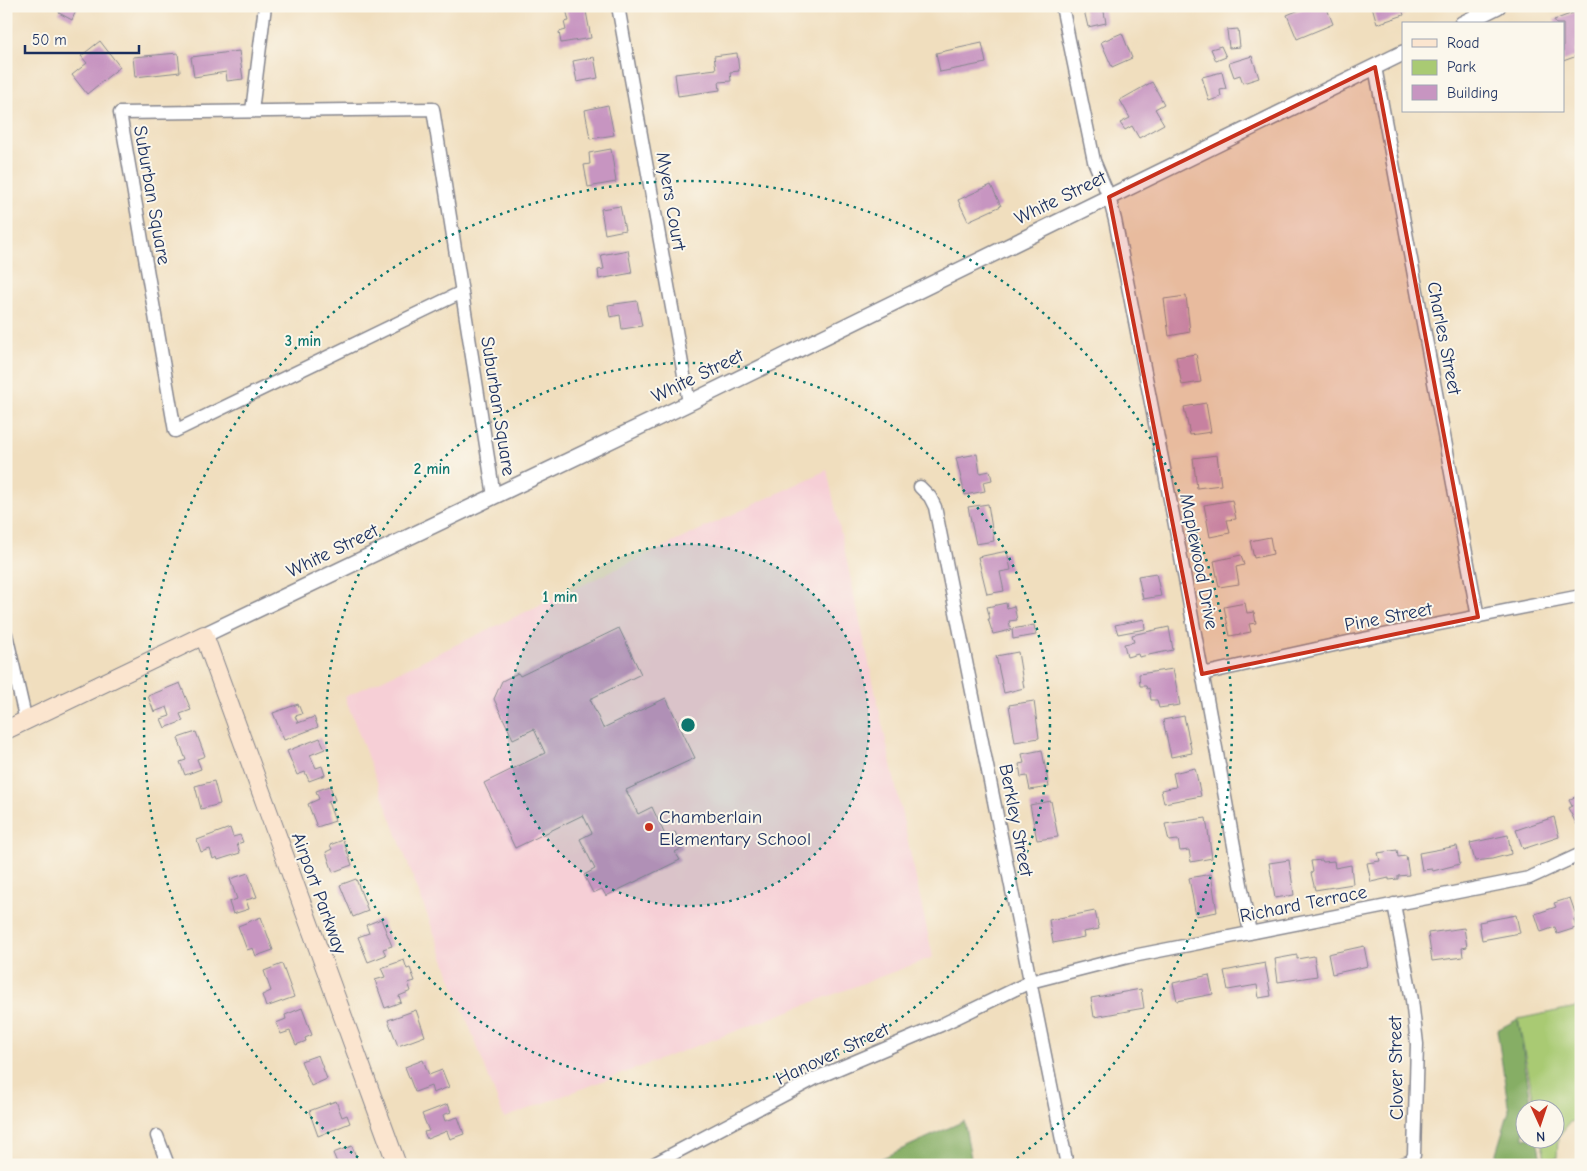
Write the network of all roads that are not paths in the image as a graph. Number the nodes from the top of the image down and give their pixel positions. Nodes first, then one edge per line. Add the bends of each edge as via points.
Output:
1 (265, 6) edge
2 (618, 6) edge
3 (1062, 6) edge
4 (1498, 6) edge
5 (1466, 22) edge
6 (1402, 54) edge
7 (1375, 67) junction
8 (252, 111) junction
9 (1109, 197) junction
10 (462, 292) junction
11 (688, 403) junction
12 (920, 487) dead end
13 (494, 496) junction
14 (1581, 596) edge
15 (1478, 617) junction
16 (6, 634) edge
17 (204, 635) junction
18 (1202, 674) junction
19 (26, 720) junction
20 (6, 730) edge
21 (1581, 854) edge
22 (1394, 904) junction
23 (1250, 933) junction
24 (1030, 982) junction
25 (157, 1136) dead end
26 (168, 1165) edge
27 (397, 1165) edge
28 (652, 1165) edge
29 (1067, 1165) edge
30 (1400, 1165) edge

1 - 8 street
2 - 11 street, Myers Court
3 - 9 street, Maplewood Drive via 1094,161
4 - 5 street
6 - 7 street, White Street
7 - 9 street, White Street
7 - 15 street, Charles Street
8 - 10 street, Suburban Square via 433,109
8 - 10 street, Suburban Square via 120,113 175,431
9 - 11 street, White Street
9 - 18 street, Maplewood Drive
10 - 13 street, Suburban Square
11 - 13 street, White Street
12 - 24 street, Berkley Street via 935,507
13 - 17 street, White Street
14 - 15 street, Pine Street
15 - 18 street, Pine Street
16 - 19 street
17 - 19 main road, White Street
17 - 27 main road, Airport Parkway
18 - 23 street, Maplewood Drive
19 - 20 main road, White Street
21 - 22 street, Richard Terrace via 1529,878
22 - 23 street, Richard Terrace
22 - 30 street, Clover Street via 1417,1044 1414,1155 1412,1160
23 - 24 street, Richard Terrace via 1128,957
24 - 28 street, Hanover Street via 941,1025 816,1078
24 - 29 street, Berkley Street
25 - 26 street

